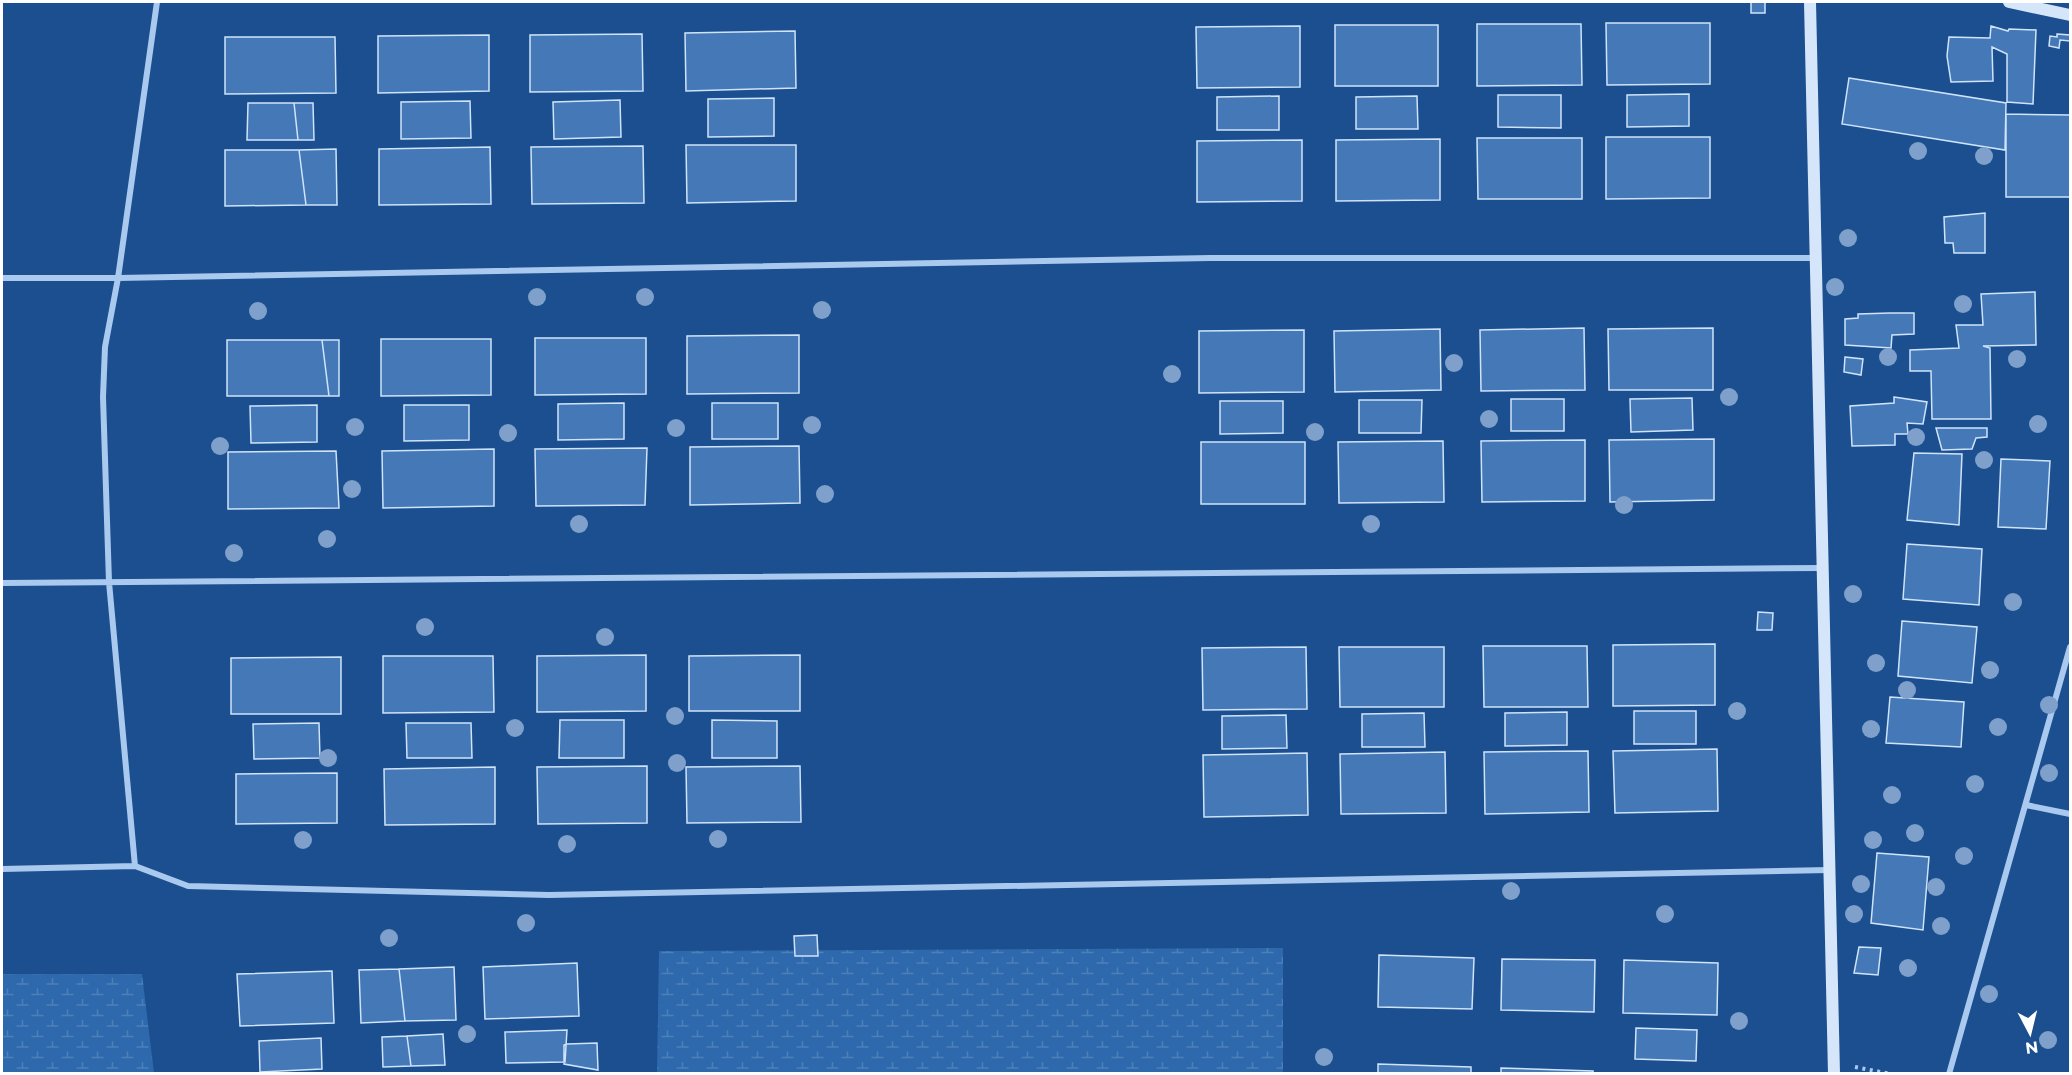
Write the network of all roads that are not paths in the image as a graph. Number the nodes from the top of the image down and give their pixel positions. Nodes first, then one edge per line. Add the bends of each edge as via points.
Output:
1 (157, 2) edge
2 (1810, 2) edge
3 (2009, 2) edge
4 (2070, 15) edge
5 (1816, 258) junction
6 (2, 278) edge
7 (118, 278) junction
8 (1823, 568) junction
9 (109, 582) junction
10 (2, 583) edge
11 (2070, 647) edge
12 (2026, 805) junction
13 (2070, 814) edge
14 (135, 866) junction
15 (2, 869) edge
16 (1829, 870) junction
17 (1833, 1068) edge
18 (1949, 1074) edge

1 - 7 street
2 - 5 main road
3 - 4 main road
5 - 7 street via 1210,258
5 - 8 main road
6 - 7 street
7 - 9 street via 105,347 103,397
8 - 9 street
8 - 16 main road
9 - 10 street
9 - 14 street
11 - 12 street
12 - 13 street
12 - 18 street
14 - 15 street
14 - 16 street via 188,886 549,895
16 - 17 main road

